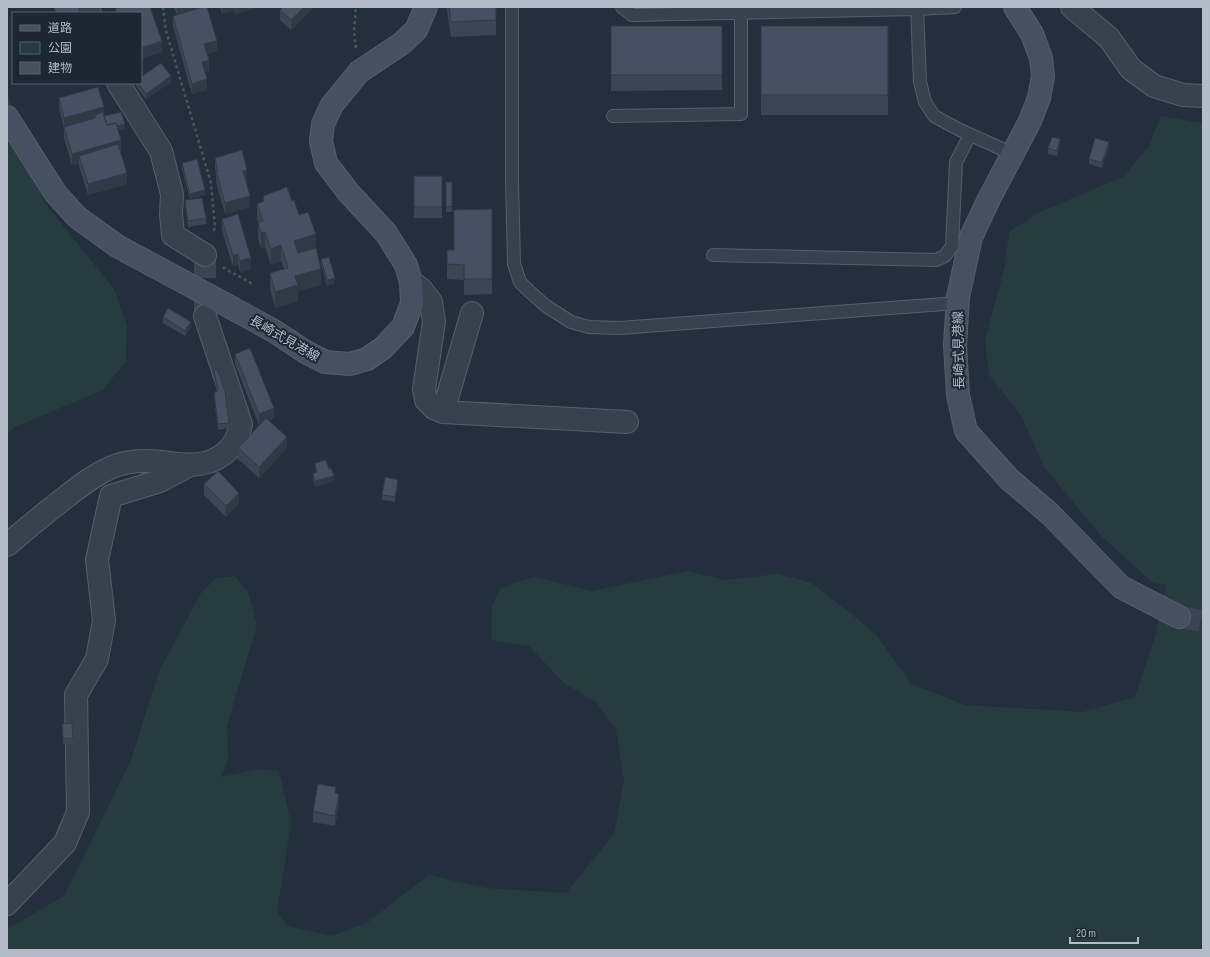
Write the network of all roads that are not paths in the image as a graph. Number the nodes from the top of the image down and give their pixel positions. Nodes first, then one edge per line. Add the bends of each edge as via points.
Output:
1 (426, 7) edge
2 (512, 7) edge
3 (622, 7) edge
4 (955, 7) edge
5 (1015, 7) edge
6 (1072, 7) edge
7 (917, 8) edge
8 (726, 10) edge
9 (741, 13) junction
10 (119, 84) edge
11 (1203, 96) edge
12 (613, 116) dead end
13 (7, 117) edge
14 (970, 134) junction
15 (1012, 154) junction
16 (205, 255) road end
17 (713, 255) dead end
18 (411, 282) junction
19 (958, 302) junction
20 (472, 313) dead end
21 (204, 316) tunnel mouth
22 (443, 412) junction
23 (627, 422) dead end
24 (190, 465) junction
25 (7, 545) edge
26 (1179, 617) tunnel mouth
27 (7, 904) edge

1 - 18 main road, 長崎式見港線 via 416,30 401,44 359,72 332,105 323,124 321,141 326,163 348,192 386,233 406,265
2 - 19 lane via 514,264 520,282 546,306 571,322 589,327 620,328
3 - 8 lane via 632,15
4 - 7 lane
5 - 15 main road, 長崎式見港線 via 1032,34 1041,58 1044,76 1030,122
6 - 11 street via 1109,38 1131,69 1154,86 1184,95
7 - 9 lane
7 - 14 lane via 920,82 926,102 934,116
8 - 9 lane
9 - 12 lane via 741,114
10 - 16 street via 162,151 172,194 174,235
13 - 18 main road, 長崎式見港線 via 56,194 77,217 117,246 274,331 324,362 350,364 367,359 383,348 402,327 412,303
14 - 15 lane
14 - 17 lane via 956,162 952,246 944,256 936,260
15 - 19 main road, 長崎式見港線 via 971,237
18 - 22 street via 421,289 431,302 434,322 424,389 426,400
19 - 26 main road, 長崎式見港線 via 955,345 958,395 966,431 1009,479 1050,514 1122,587
20 - 22 street
21 - 24 street via 241,424 234,443 218,459
22 - 23 street
24 - 25 street via 145,461 110,468 86,482
24 - 27 street via 160,481 111,496 96,560 104,620 97,659 76,695 78,812 65,842

